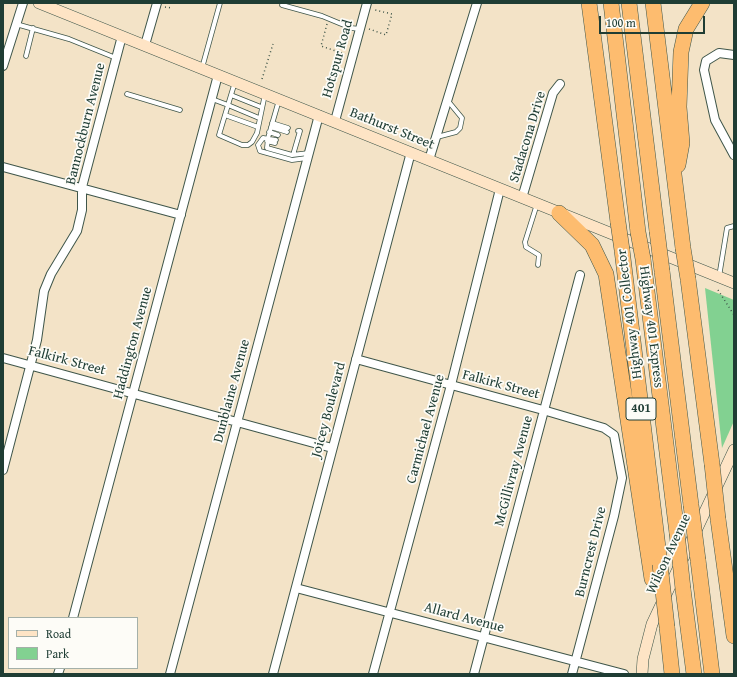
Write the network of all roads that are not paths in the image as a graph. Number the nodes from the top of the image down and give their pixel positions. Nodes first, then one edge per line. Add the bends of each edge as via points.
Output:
1 (23, 3) edge
2 (39, 3) edge
3 (157, 3) edge
4 (220, 3) edge
5 (367, 3) edge
6 (590, 3) edge
7 (611, 3) edge
8 (629, 3) edge
9 (653, 3) edge
10 (702, 3) edge
11 (479, 4) edge
12 (282, 5) dead end
13 (16, 24) junction
14 (32, 28) junction
15 (360, 29) junction
16 (122, 36) junction
17 (146, 45) junction
18 (734, 55) edge
19 (26, 56) dead end
20 (116, 58) junction
21 (3, 66) edge
22 (202, 68) junction
23 (218, 75) junction
24 (236, 82) junction
25 (560, 84) dead end
26 (127, 94) dead end
27 (265, 94) junction
28 (231, 95) junction
29 (212, 99) junction
30 (279, 99) junction
31 (448, 101) junction
32 (228, 105) junction
33 (261, 107) junction
34 (180, 110) dead end
35 (225, 115) junction
36 (319, 115) junction
37 (259, 118) junction
38 (335, 121) junction
39 (272, 125) junction
40 (258, 127) junction
41 (288, 130) dead end
42 (270, 132) junction
43 (298, 134) dead end
44 (278, 135) dead end
45 (437, 137) junction
46 (268, 139) junction
47 (276, 142) dead end
48 (411, 152) junction
49 (294, 155) junction
50 (308, 155) junction
51 (734, 155) edge
52 (429, 160) junction
53 (3, 167) edge
54 (676, 178) junction
55 (82, 187) junction
56 (500, 189) junction
57 (522, 198) junction
58 (538, 204) junction
59 (559, 213) junction
60 (181, 215) junction
61 (734, 226) edge
62 (538, 265) dead end
63 (580, 275) dead end
64 (719, 277) junction
65 (734, 284) edge
66 (3, 358) edge
67 (356, 359) junction
68 (31, 365) junction
69 (451, 385) junction
70 (133, 392) junction
71 (543, 410) junction
72 (238, 421) junction
73 (614, 435) joint
74 (332, 448) junction
75 (734, 450) edge
76 (3, 470) edge
77 (296, 588) junction
78 (391, 612) junction
79 (73, 617) edge
80 (666, 631) junction
81 (734, 636) edge
82 (484, 637) junction
83 (576, 662) junction
84 (170, 674) edge
85 (274, 674) edge
86 (373, 674) edge
87 (474, 674) edge
88 (572, 674) edge
89 (624, 674) edge
90 (642, 674) edge
91 (672, 674) edge
92 (694, 674) edge
93 (712, 674) edge

1 - 13 street
2 - 16 main road, Bathurst Street
3 - 17 street
4 - 22 lane
5 - 15 street, Hotspur Road
6 - 80 highway, Highway 401 Collector / 401, bridge via 660,564
7 - 92 highway, Highway 401 Express / 401, bridge
8 - 93 highway, Highway 401 Express, bridge
9 - 54 highway
10 - 54 highway via 686,29 681,52 679,107 682,142
11 - 31 street
12 - 15 lane
13 - 14 lane
13 - 21 street
14 - 19 lane
14 - 20 lane via 69,39
15 - 38 street, Hotspur Road
16 - 17 main road, Bathurst Street
16 - 20 street, Bannockburn Avenue
17 - 22 main road, Bathurst Street
18 - 51 street via 719,53 706,61 704,70 715,120
20 - 55 street, Bannockburn Avenue
22 - 23 main road, Bathurst Street
23 - 24 main road, Bathurst Street
23 - 29 street, Haddington Avenue
24 - 27 main road, Bathurst Street
24 - 28 lane
25 - 57 street, Stadacona Drive via 553,93
26 - 34 lane
27 - 30 main road, Bathurst Street
27 - 33 lane
28 - 32 lane
28 - 33 lane
29 - 32 lane
29 - 60 street, Haddington Avenue
30 - 36 main road, Bathurst Street
30 - 39 lane
31 - 45 street
31 - 45 lane via 462,118 460,128 456,132
32 - 35 lane
32 - 37 lane
33 - 37 lane
35 - 40 lane
35 - 40 lane via 220,132 222,138 242,145 248,144 255,138
36 - 38 main road, Bathurst Street
36 - 50 street, Dunblaine Avenue
37 - 40 lane
38 - 48 main road, Bathurst Street
39 - 41 lane
39 - 42 lane
42 - 44 lane
42 - 46 lane
43 - 49 lane via 294,144
45 - 52 street
46 - 47 lane
46 - 49 lane via 267,148 270,150
46 - 50 lane via 263,138 258,145 263,153 292,160
48 - 52 main road, Bathurst Street
48 - 67 street, Joicey Boulevard
49 - 50 lane
50 - 72 street, Dunblaine Avenue
52 - 56 main road, Bathurst Street
53 - 55 street
54 - 81 highway, bridge
55 - 60 street
55 - 68 street, Bannockburn Avenue via 82,210 76,231 44,291
56 - 57 main road, Bathurst Street
56 - 69 street, Carmichael Avenue
57 - 58 main road, Bathurst Street
58 - 59 main road, Bathurst Street
58 - 62 lane via 525,242 526,247 539,255
59 - 64 main road, Bathurst Street
59 - 80 highway via 592,245 606,274 652,579
60 - 70 street, Haddington Avenue
61 - 64 lane via 727,228
63 - 71 street, McGillivray Avenue
64 - 65 main road, Bathurst Street
66 - 68 street, Falkirk Street
67 - 69 street, Falkirk Street
67 - 74 street, Joicey Boulevard
68 - 70 street, Falkirk Street
68 - 76 street, Bannockburn Avenue
69 - 71 street, Falkirk Street
69 - 78 street, Carmichael Avenue
70 - 72 street, Falkirk Street
70 - 79 street, Haddington Avenue
71 - 73 street, Falkirk Street via 604,428
71 - 82 street, McGillivray Avenue
72 - 74 street, Falkirk Street
72 - 84 street, Dunblaine Avenue
73 - 83 street, Burncrest Drive via 622,478
74 - 77 street, Joicey Boulevard
75 - 90 main road, Wilson Avenue via 652,624 643,658
77 - 78 street, Allard Avenue
77 - 85 street, Joicey Boulevard
78 - 82 street, Allard Avenue
78 - 86 street, Carmichael Avenue
80 - 91 highway, Highway 401 Collector / 401
82 - 83 street, Allard Avenue
82 - 87 street, McGillivray Avenue
83 - 88 street, Burncrest Drive
83 - 89 street, Allard Avenue

